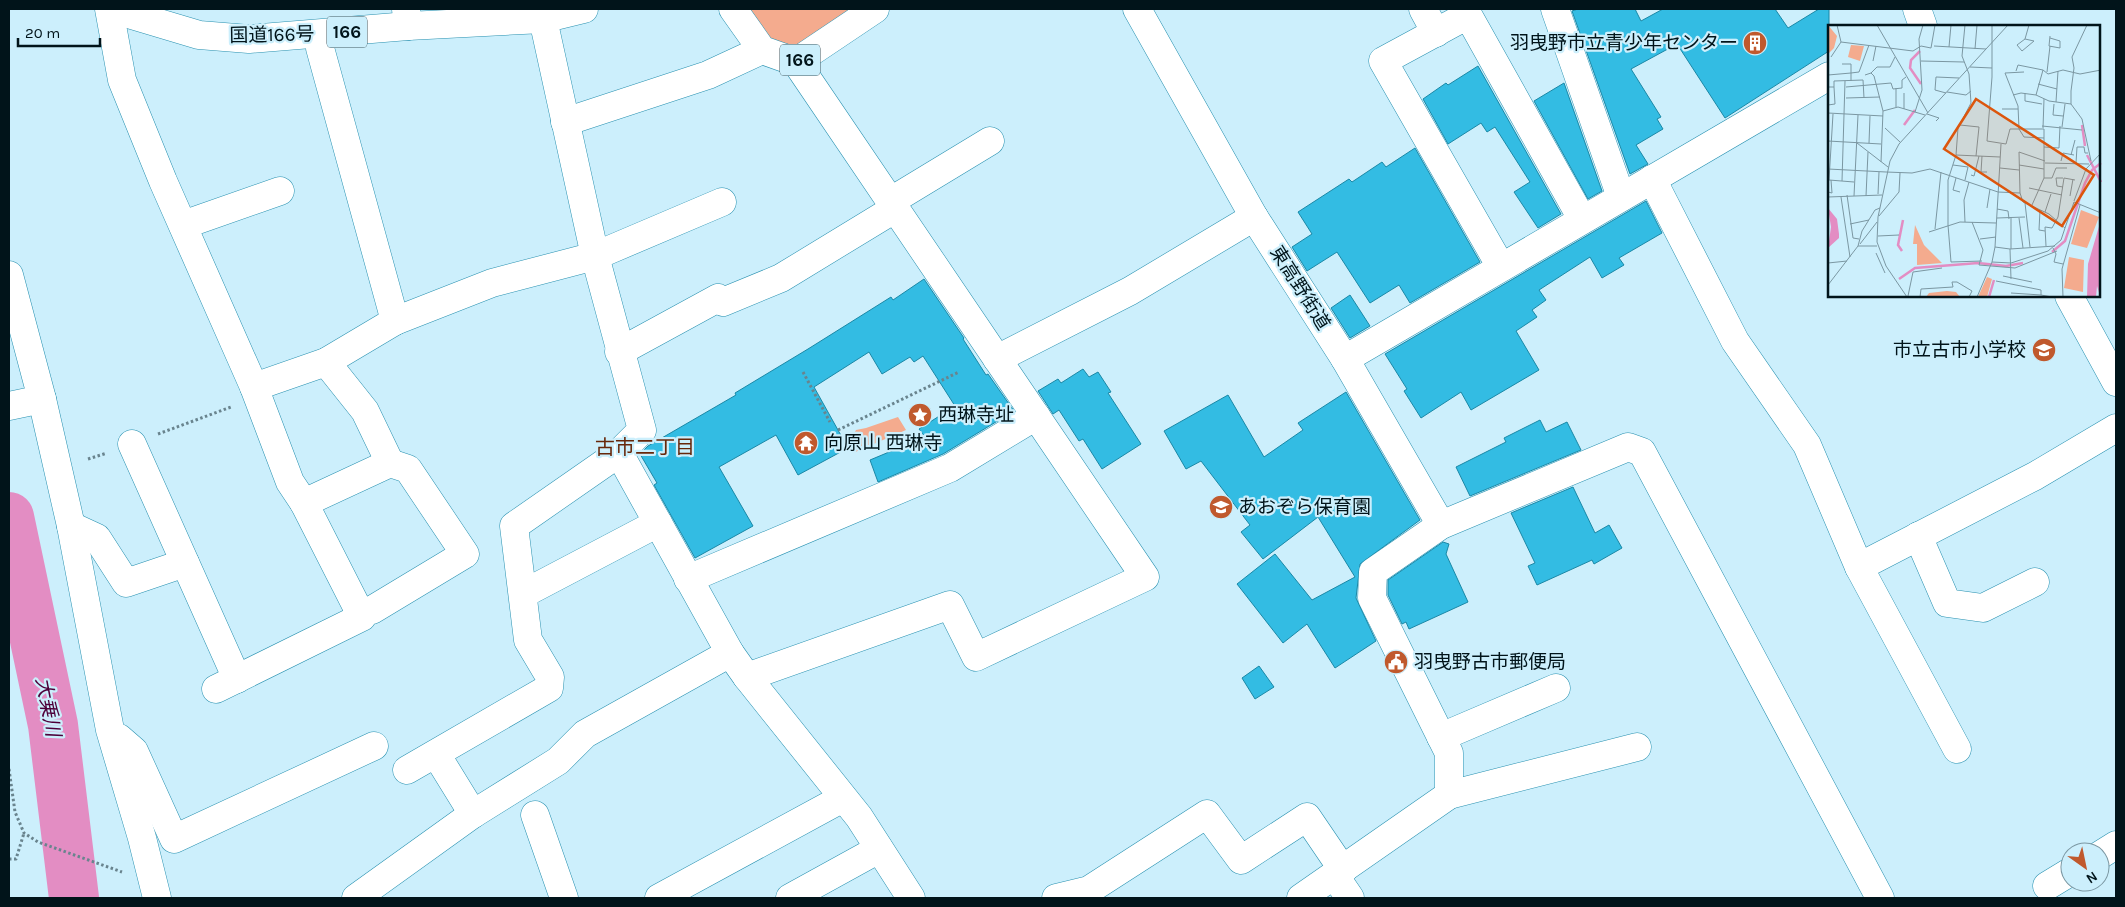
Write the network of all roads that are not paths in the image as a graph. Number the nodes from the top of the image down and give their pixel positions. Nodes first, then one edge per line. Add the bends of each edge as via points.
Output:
1 (110, 9) edge
2 (584, 9) edge
3 (732, 9) edge
4 (875, 9) edge
5 (1136, 9) edge
6 (1423, 9) edge
7 (1555, 9) edge
8 (407, 18) edge
9 (543, 19) junction
10 (1436, 33) junction
11 (319, 34) junction
12 (762, 50) junction
13 (796, 62) junction
14 (1828, 77) edge
15 (565, 122) junction
16 (990, 141) dead end
17 (1652, 179) junction
18 (280, 191) dead end
19 (1621, 197) junction
20 (722, 202) dead end
21 (893, 204) junction
22 (1254, 217) junction
23 (1582, 219) junction
24 (183, 225) junction
25 (595, 256) junction
26 (1500, 267) junction
27 (9, 275) edge
28 (2070, 298) edge
29 (395, 321) junction
30 (620, 352) junction
31 (997, 359) junction
32 (1345, 359) junction
33 (326, 362) junction
34 (2116, 382) edge
35 (256, 392) junction
36 (26, 402) edge
37 (1036, 416) junction
38 (2116, 428) edge
39 (132, 444) road end
40 (619, 453) junction
41 (390, 463) junction
42 (304, 503) junction
43 (658, 523) junction
44 (1441, 525) junction
45 (71, 526) junction
46 (1918, 536) junction
47 (185, 563) junction
48 (1859, 567) junction
49 (688, 579) junction
50 (2034, 582) dead end
51 (523, 594) junction
52 (372, 610) dead end
53 (730, 653) junction
54 (747, 677) junction
55 (1556, 688) dead end
56 (110, 730) junction
57 (1441, 737) junction
58 (374, 746) dead end
59 (1638, 747) dead end
60 (1957, 749) dead end
61 (436, 754) junction
62 (407, 770) dead end
63 (1448, 795) junction
64 (843, 798) junction
65 (473, 814) junction
66 (535, 815) dead end
67 (879, 849) junction
68 (2060, 878) edge
69 (1343, 882) edge
70 (2047, 886) dead end
71 (157, 898) edge
72 (356, 898) edge
73 (564, 898) edge
74 (659, 898) edge
75 (790, 898) edge
76 (910, 898) edge
77 (1056, 898) edge
78 (1301, 898) edge
79 (1880, 898) edge

1 - 11 main road, 国道166号 / 166 via 198,35 249,39
1 - 24 main road via 122,80
2 - 9 main road, 国道166号 / 166
3 - 12 main road, 166
4 - 13 main road, 166
5 - 22 main road, 東高野街道
6 - 10 main road
7 - 19 main road
8 - 9 main road, 国道166号 / 166
8 - 11 main road, 国道166号 / 166
9 - 15 main road
10 - 23 main road via 1468,15
10 - 26 main road via 1383,61
11 - 29 main road via 320,48
12 - 13 main road, 166
12 - 15 main road via 708,75
13 - 21 main road
14 - 17 main road
15 - 25 main road
16 - 21 main road
17 - 19 main road
17 - 48 main road via 1735,341 1807,445
18 - 24 main road
19 - 23 main road
20 - 25 main road
21 - 30 main road via 781,278 723,302 718,298
21 - 31 main road
22 - 31 main road via 1130,292
22 - 32 main road, 東高野街道
23 - 26 main road
24 - 35 main road
25 - 29 main road via 492,283
25 - 30 main road
26 - 32 main road
27 - 36 main road
28 - 34 main road
29 - 33 main road
30 - 40 main road via 642,430
31 - 37 main road
32 - 44 main road, 東高野街道
33 - 35 main road
33 - 41 main road via 365,411
35 - 42 main road via 290,482
36 - 45 main road
37 - 49 main road via 950,468
37 - 54 main road via 1144,577 976,657 950,605
38 - 46 main road via 2035,476
39 - 47 main road
40 - 43 main road
40 - 51 main road via 514,526
41 - 42 main road
41 - 52 main road via 408,469 465,554
42 - 47 main road via 362,617 226,684
43 - 49 main road
43 - 51 main road
44 - 57 main road via 1373,572 1372,598
44 - 79 main road via 1628,447 1642,452
45 - 47 main road via 97,538 126,582
45 - 56 main road
46 - 48 main road
46 - 50 main road via 1947,603 1983,608
48 - 60 main road
49 - 53 main road
51 - 61 main road via 528,640 550,677 549,688
53 - 54 main road
53 - 65 main road via 585,734 558,761
54 - 64 main road
55 - 57 main road
56 - 58 main road via 134,751 174,839
56 - 71 main road
57 - 63 main road via 1449,753
59 - 63 main road
61 - 62 main road
61 - 65 main road
63 - 69 main road
64 - 67 main road
64 - 74 main road
65 - 72 main road
66 - 73 main road
67 - 75 main road
67 - 76 main road
68 - 70 main road
69 - 77 main road via 1307,817 1241,860 1207,814 1089,890
69 - 78 main road

